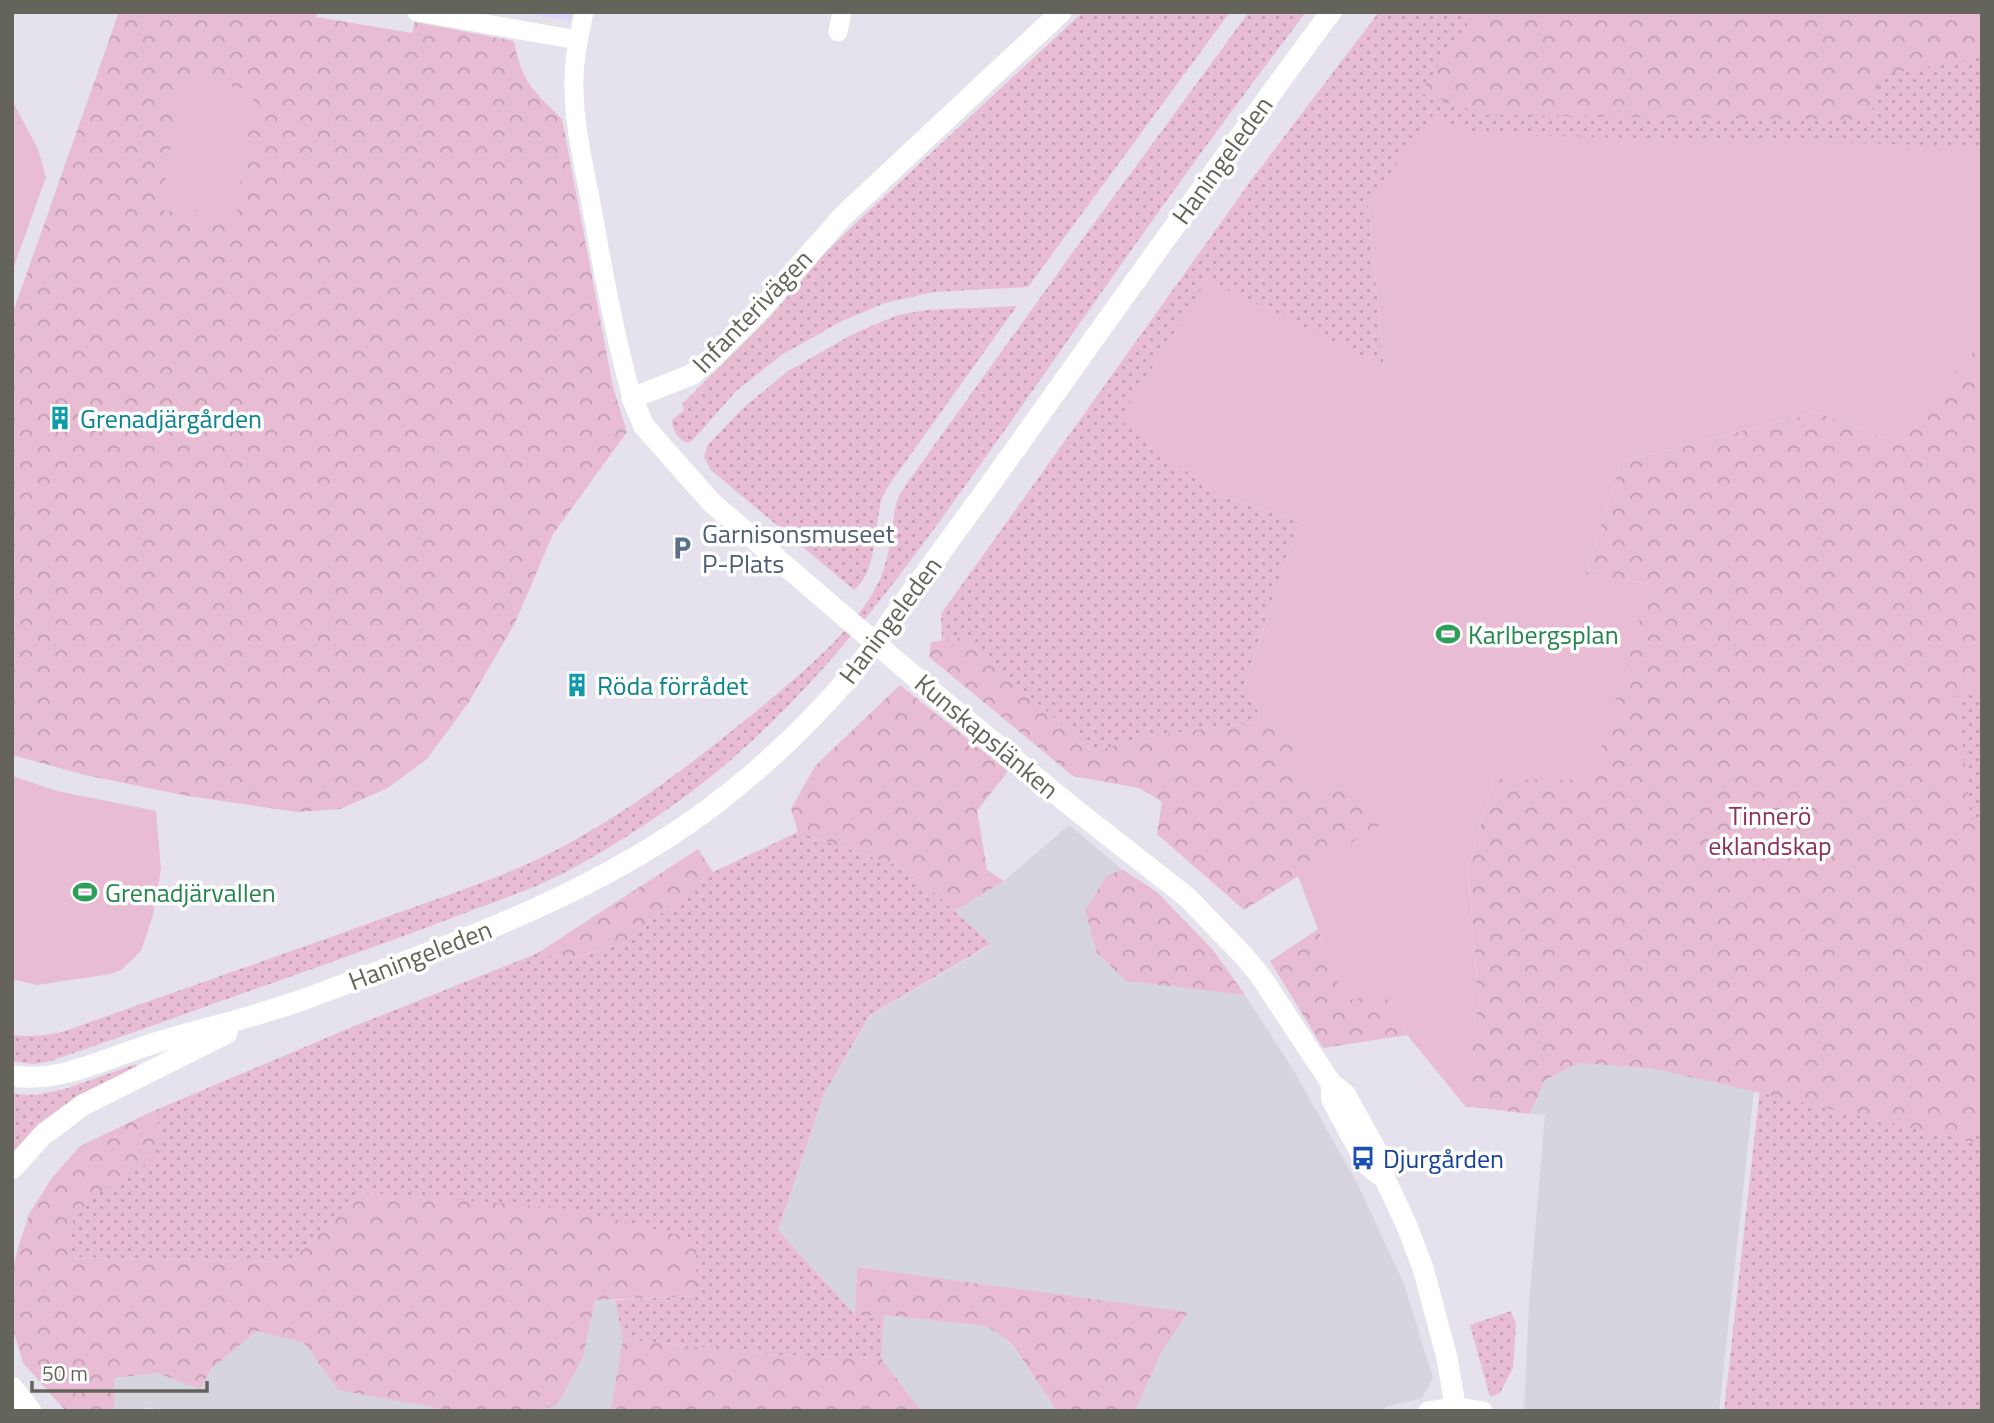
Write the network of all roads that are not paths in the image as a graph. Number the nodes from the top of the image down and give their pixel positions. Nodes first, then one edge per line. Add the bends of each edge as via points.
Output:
1 (416, 12) edge
2 (584, 12) edge
3 (842, 12) edge
4 (1061, 12) edge
5 (1331, 12) edge
6 (838, 32) dead end
7 (579, 40) junction
8 (632, 398) junction
9 (268, 1012) junction
10 (12, 1076) edge
11 (12, 1169) edge
12 (12, 1387) edge
13 (12, 1400) edge
14 (1456, 1409) edge
15 (24, 1411) edge
16 (31, 1411) edge
17 (1428, 1411) edge
18 (1483, 1411) edge

1 - 7 street
2 - 7 street
3 - 6 street
4 - 8 main road, Infanterivägen via 844,215 712,358 691,375
5 - 9 main road, Haningeleden via 853,672 803,728 711,807 586,886 475,936
7 - 8 street via 573,88 578,132
8 - 14 main road, Kunskapslänken via 643,426 711,502 929,689 1187,897 1244,956 1331,1083 1332,1100 1367,1165 1385,1179 1407,1226 1436,1313
9 - 10 main road, Haningeleden via 60,1075
9 - 11 main road, Haningeleden via 83,1105 42,1136
12 - 16 main road
13 - 15 main road
14 - 17 street
14 - 18 street

